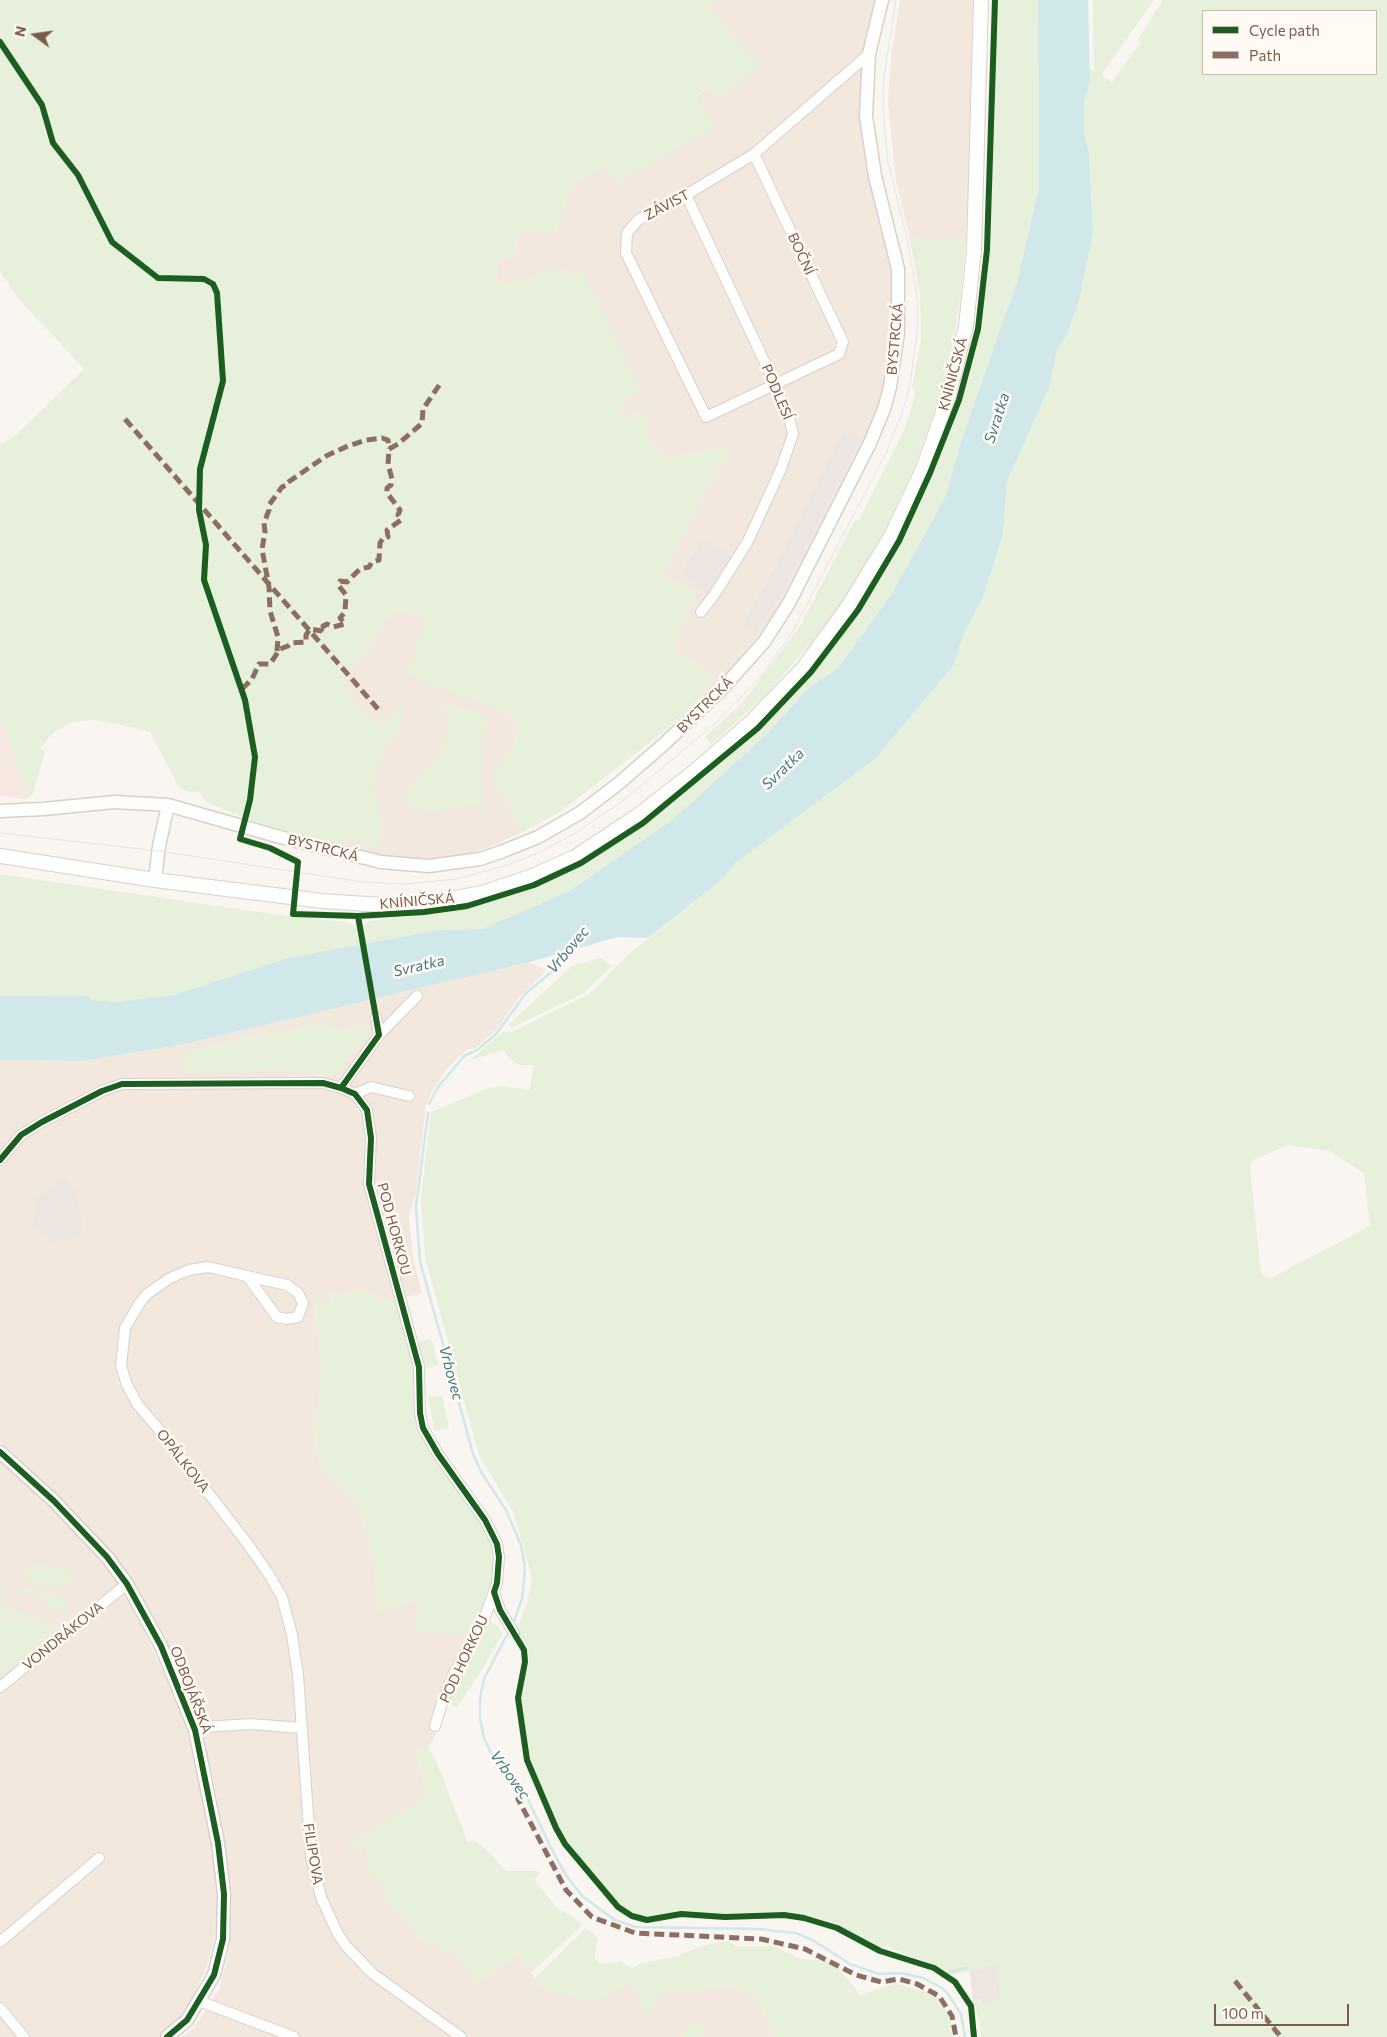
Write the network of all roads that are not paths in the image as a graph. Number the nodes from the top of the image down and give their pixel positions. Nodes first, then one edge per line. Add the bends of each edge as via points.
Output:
1 (882, 0) edge
2 (981, 0) edge
3 (869, 54) junction
4 (754, 154) junction
5 (686, 195) junction
6 (775, 384) junction
7 (701, 612) dead end
8 (168, 805) junction
9 (0, 810) edge
10 (0, 856) edge
11 (155, 880) junction
12 (417, 996) dead end
13 (376, 1017) dead end
14 (379, 1035) junction
15 (341, 1088) junction
16 (355, 1094) junction
17 (409, 1096) dead end
18 (0, 1160) edge
19 (248, 1276) junction
20 (0, 1452) edge
21 (127, 1584) junction
22 (494, 1592) junction
23 (514, 1634) dead end
24 (0, 1687) edge
25 (435, 1726) dead end
26 (301, 1728) junction
27 (195, 1730) junction
28 (99, 1858) dead end
29 (0, 1942) edge
30 (198, 2001) junction
31 (0, 2008) edge
32 (24, 2037) edge
33 (167, 2037) edge
34 (294, 2037) edge
35 (461, 2037) edge

1 - 3 street, BYSTRCKÁ
2 - 11 main road, KNÍNIČSKÁ via 974,250 966,326 948,397 923,469 890,538 849,605 804,667 752,721 637,816 575,856 530,877 434,902 383,905 322,902
3 - 4 street, ZÁVIST
3 - 8 street, BYSTRCKÁ via 866,116 869,148 898,268 898,333 890,387 870,443 789,603 764,642 721,690 664,744 580,813 538,837 480,859 429,866 382,862
4 - 5 street, ZÁVIST
4 - 6 street, BOČNÍ via 843,342 838,354
5 - 6 street, PODLESÍ
5 - 6 street, ZÁVIST via 638,220 628,230 626,253 706,417
6 - 7 street, PODLESÍ via 790,421 793,434 790,445 746,543
8 - 9 street, BYSTRCKÁ via 115,802
8 - 11 street
10 - 11 main road, KNÍNIČSKÁ
12 - 14 street
13 - 14 street
14 - 15 street
15 - 16 street
15 - 18 street via 323,1083 122,1084 102,1091 21,1135
16 - 17 street via 370,1087
16 - 22 street, POD HORKOU via 367,1110 370,1137 368,1184 418,1367 423,1428 485,1520 496,1544 499,1557
19 - 19 street, OPÁLKOVA via 277,1317 298,1317 303,1303 298,1292 287,1285
19 - 26 street, OPÁLKOVA via 208,1267 189,1270 147,1294 125,1328 121,1366 138,1405 230,1520 282,1596 298,1675
20 - 21 street, ODBOJÁŘSKÁ via 54,1501 107,1557
21 - 24 street, VONDRÁKOVA
21 - 27 street, ODBOJÁŘSKÁ via 161,1646
22 - 23 street, POD HORKOU
22 - 25 street, POD HORKOU via 484,1619 454,1672
26 - 27 street via 250,1724
26 - 35 street, FILIPOVA via 311,1857 321,1897 338,1934 373,1974
27 - 30 street, ODBOJÁŘSKÁ via 218,1843 224,1894 224,1939 214,1975
28 - 29 street
30 - 33 street, ODBOJÁŘSKÁ via 186,2020
30 - 34 street
31 - 32 street

